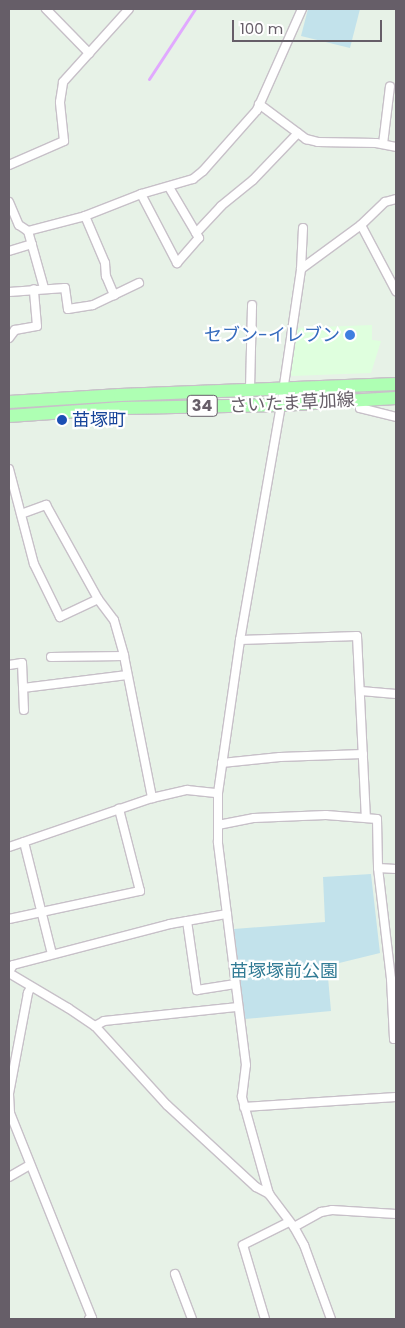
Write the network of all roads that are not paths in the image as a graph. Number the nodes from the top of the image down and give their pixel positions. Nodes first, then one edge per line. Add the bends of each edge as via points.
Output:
1 (46, 9) edge
2 (129, 9) edge
3 (302, 9) edge
4 (89, 53) junction
5 (390, 86) dead end
6 (259, 104) junction
7 (298, 133) junction
8 (383, 144) junction
9 (396, 147) edge
10 (9, 165) edge
11 (169, 187) junction
12 (140, 194) junction
13 (396, 199) edge
14 (9, 202) edge
15 (85, 216) junction
16 (361, 225) junction
17 (303, 228) dead end
18 (28, 231) junction
19 (196, 233) junction
20 (32, 244) junction
21 (9, 251) edge
22 (301, 269) junction
23 (139, 283) dead end
24 (44, 288) junction
25 (34, 289) junction
26 (396, 290) edge
27 (9, 292) edge
28 (114, 295) junction
29 (252, 305) dead end
30 (9, 338) edge
31 (396, 384) edge
32 (283, 388) junction
33 (250, 389) junction
34 (396, 398) edge
35 (359, 400) junction
36 (9, 402) edge
37 (281, 405) junction
38 (9, 416) edge
39 (396, 417) edge
40 (9, 470) edge
41 (20, 514) junction
42 (98, 600) junction
43 (240, 640) junction
44 (74, 648) dead end
45 (124, 656) junction
46 (51, 657) dead end
47 (74, 657) junction
48 (9, 665) edge
49 (127, 675) junction
50 (23, 688) junction
51 (361, 691) junction
52 (396, 694) edge
53 (24, 710) dead end
54 (363, 754) junction
55 (222, 763) junction
56 (218, 793) junction
57 (152, 798) junction
58 (119, 809) junction
59 (366, 817) junction
60 (218, 825) junction
61 (24, 842) junction
62 (9, 847) edge
63 (378, 868) junction
64 (396, 869) edge
65 (41, 911) junction
66 (227, 914) junction
67 (9, 919) edge
68 (187, 921) junction
69 (387, 951) junction
70 (396, 951) edge
71 (52, 954) junction
72 (9, 972) edge
73 (393, 979) edge
74 (234, 984) junction
75 (31, 987) junction
76 (238, 1008) junction
77 (95, 1026) junction
78 (396, 1039) edge
79 (396, 1098) edge
80 (244, 1107) junction
81 (30, 1165) junction
82 (9, 1177) edge
83 (269, 1194) junction
84 (396, 1214) edge
85 (291, 1225) junction
86 (175, 1274) dead end
87 (89, 1319) edge
88 (192, 1319) edge
89 (265, 1319) edge
90 (331, 1319) edge

1 - 4 street
2 - 4 street
3 - 6 street
4 - 10 street via 63,82 60,102 64,141
5 - 8 street
6 - 7 street
6 - 11 street via 203,171
7 - 8 street via 318,142
7 - 19 street
8 - 9 street
11 - 12 street
11 - 19 street
12 - 15 street
12 - 19 street via 177,263 199,238
13 - 16 street via 385,202
14 - 18 street via 19,226
15 - 18 street
15 - 28 street via 105,263 106,276
16 - 22 street
16 - 26 street
17 - 22 street
18 - 20 street
20 - 21 street
20 - 24 street
22 - 32 street
23 - 28 street
24 - 25 street
24 - 28 street via 65,288 68,309 93,305
25 - 27 street
25 - 30 street via 37,326 15,330
29 - 33 street
31 - 32 main road, さいたま草加線 / 34
32 - 33 main road, さいたま草加線 / 34
32 - 37 street
33 - 36 main road, さいたま草加線 / 34
34 - 35 main road, さいたま草加線 / 34
35 - 37 main road, さいたま草加線 / 34
35 - 39 street via 360,408
37 - 38 main road, さいたま草加線 / 34 via 123,408
37 - 43 street
40 - 41 street
41 - 42 street via 46,505
41 - 42 street via 34,564 60,616
42 - 45 street via 114,620
43 - 51 street via 357,636
43 - 55 street
44 - 47 street
45 - 47 street
45 - 49 street
46 - 47 street
48 - 50 street via 22,663
49 - 50 street
49 - 57 street
50 - 53 street
51 - 52 street
51 - 54 street
54 - 55 street
54 - 59 street
55 - 56 street
56 - 57 street via 187,790
56 - 60 street
57 - 58 street
58 - 61 street
58 - 65 street via 140,891
59 - 60 street via 254,818
59 - 63 street via 377,819
60 - 66 street
61 - 62 street
61 - 65 street
63 - 64 street
63 - 69 street
65 - 67 street
65 - 71 street
66 - 68 street
66 - 74 street
68 - 71 street
68 - 74 street via 197,990
69 - 70 street
69 - 73 street
71 - 72 street via 13,965
72 - 75 street
73 - 78 street
74 - 76 street
75 - 77 street
75 - 81 street via 9,1094 10,1113
76 - 77 street via 104,1021
76 - 80 street via 246,1065 242,1096
77 - 83 street via 167,1105 256,1187
79 - 80 street
80 - 83 street
81 - 82 street
81 - 87 street via 92,1318
83 - 85 street
84 - 85 street via 332,1210
85 - 89 street via 243,1245
85 - 90 street via 304,1245
86 - 88 street

